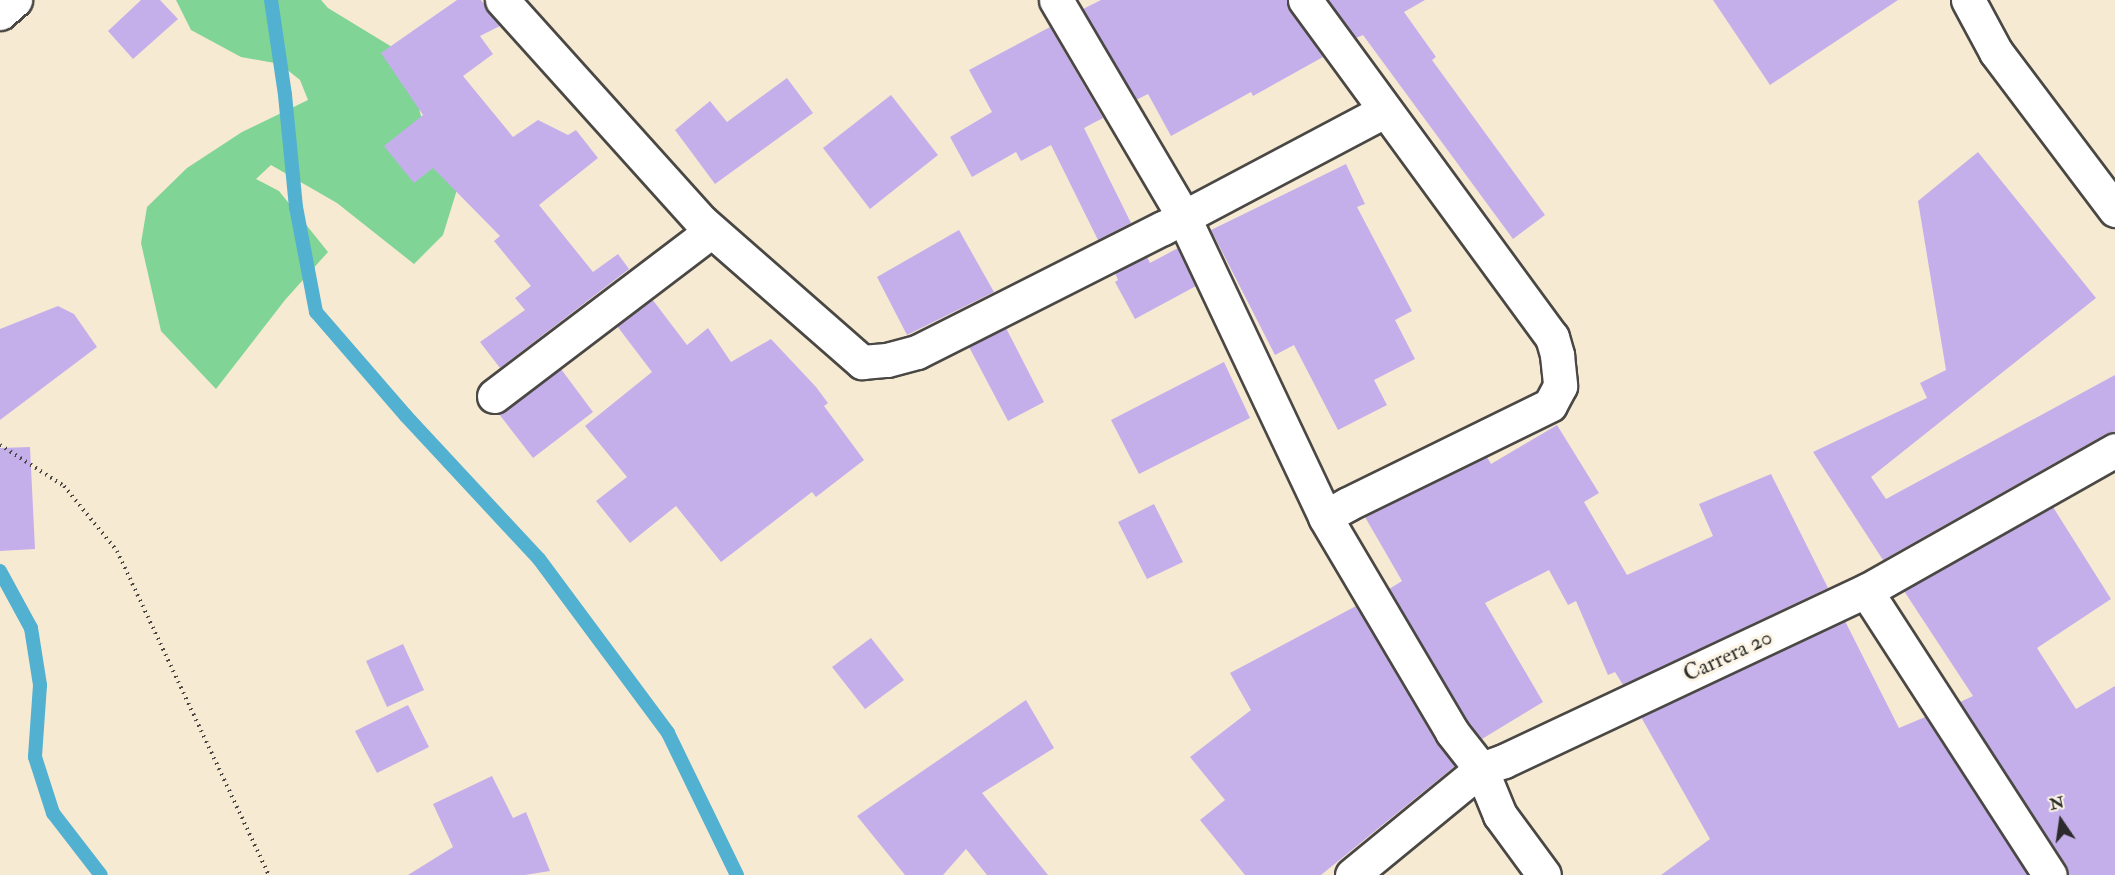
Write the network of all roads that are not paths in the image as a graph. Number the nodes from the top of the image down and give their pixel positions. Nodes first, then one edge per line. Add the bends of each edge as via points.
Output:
1 (15, 0) edge
2 (502, 0) edge
3 (1056, 0) edge
4 (1305, 0) edge
5 (1968, 0) edge
6 (0, 13) edge
7 (1384, 111) junction
8 (2115, 210) edge
9 (1183, 216) junction
10 (711, 231) junction
11 (494, 396) dead end
12 (2115, 450) edge
13 (1325, 517) junction
14 (1866, 591) junction
15 (1480, 769) junction
16 (1352, 875) edge
17 (1544, 875) edge
18 (2050, 875) edge

1 - 6 street
2 - 10 street
3 - 9 street
4 - 7 street
5 - 8 street via 1996,52
7 - 9 street
7 - 13 street via 1552,337 1560,386 1550,405
9 - 10 street via 917,352 862,362
9 - 13 street
10 - 11 street
12 - 14 street, Carrera 20
13 - 15 street via 1452,732
14 - 15 street, Carrera 20
14 - 18 street
15 - 16 street, Carrera 20
15 - 17 street via 1500,815

